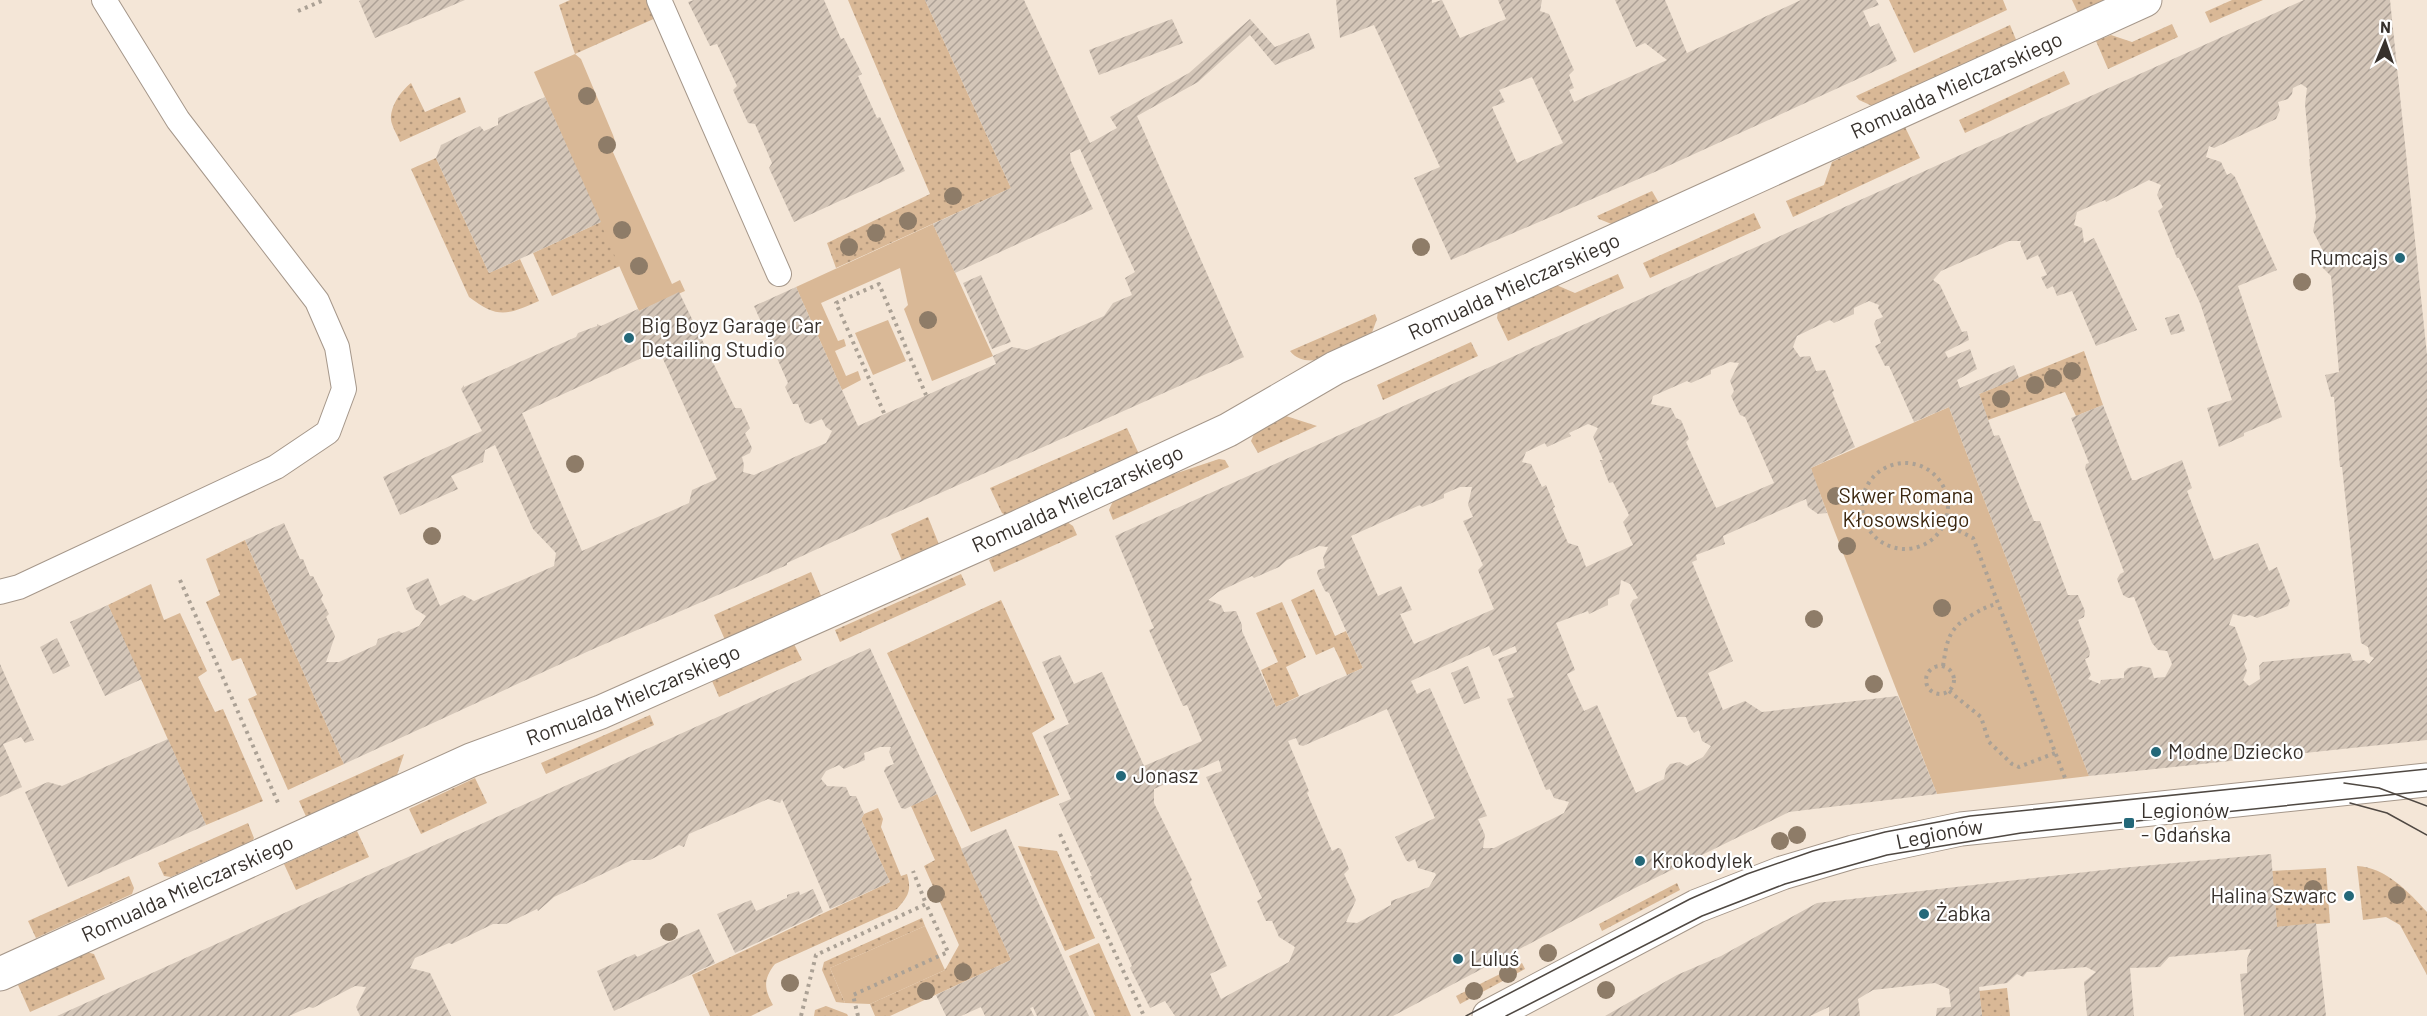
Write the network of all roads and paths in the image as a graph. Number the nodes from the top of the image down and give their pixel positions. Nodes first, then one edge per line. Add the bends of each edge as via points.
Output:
1 (104, 0) edge
2 (324, 0) edge
3 (659, 0) edge
4 (2145, 0) edge
5 (298, 11) dead end
6 (779, 274) dead end
7 (926, 395) dead end
8 (884, 413) dead end
9 (1945, 524) junction
10 (180, 580) dead end
11 (0, 592) edge
12 (1997, 604) junction
13 (1943, 666) junction
14 (1950, 691) junction
15 (2055, 753) junction
16 (2427, 780) edge
17 (2069, 787) dead end
18 (1060, 834) dead end
19 (295, 841) junction
20 (912, 871) dead end
21 (926, 904) junction
22 (0, 975) edge
23 (801, 1016) edge
24 (858, 1016) edge
25 (1144, 1016) edge
26 (1489, 1016) edge

1 - 11 lane via 178,120 317,301 337,347 344,388 328,432 276,467
2 - 5 path
3 - 6 lane
4 - 19 street, Romualda Mielczarskiego via 1335,368 1228,430 1018,527 601,712 471,760
7 - 8 path via 879,284 836,303
9 - 9 path via 1949,503 1946,490 1929,469 1902,462 1877,472 1868,483 1862,504 1867,527 1876,539 1889,546 1919,548 1932,541
9 - 12 path via 1972,538
10 - 19 path
12 - 13 path via 1960,621 1950,634
12 - 15 path
13 - 14 path via 1954,675
13 - 14 path via 1929,669 1925,682 1933,693 1942,695
14 - 15 path via 1981,717 1989,742 2012,764 2019,767
15 - 17 path
16 - 26 street, Legionów via 1961,829 1853,852 1782,873 1697,906
18 - 25 path
19 - 22 street, Romualda Mielczarskiego
20 - 21 path
21 - 23 path via 816,956
21 - 24 path via 948,952 853,995

